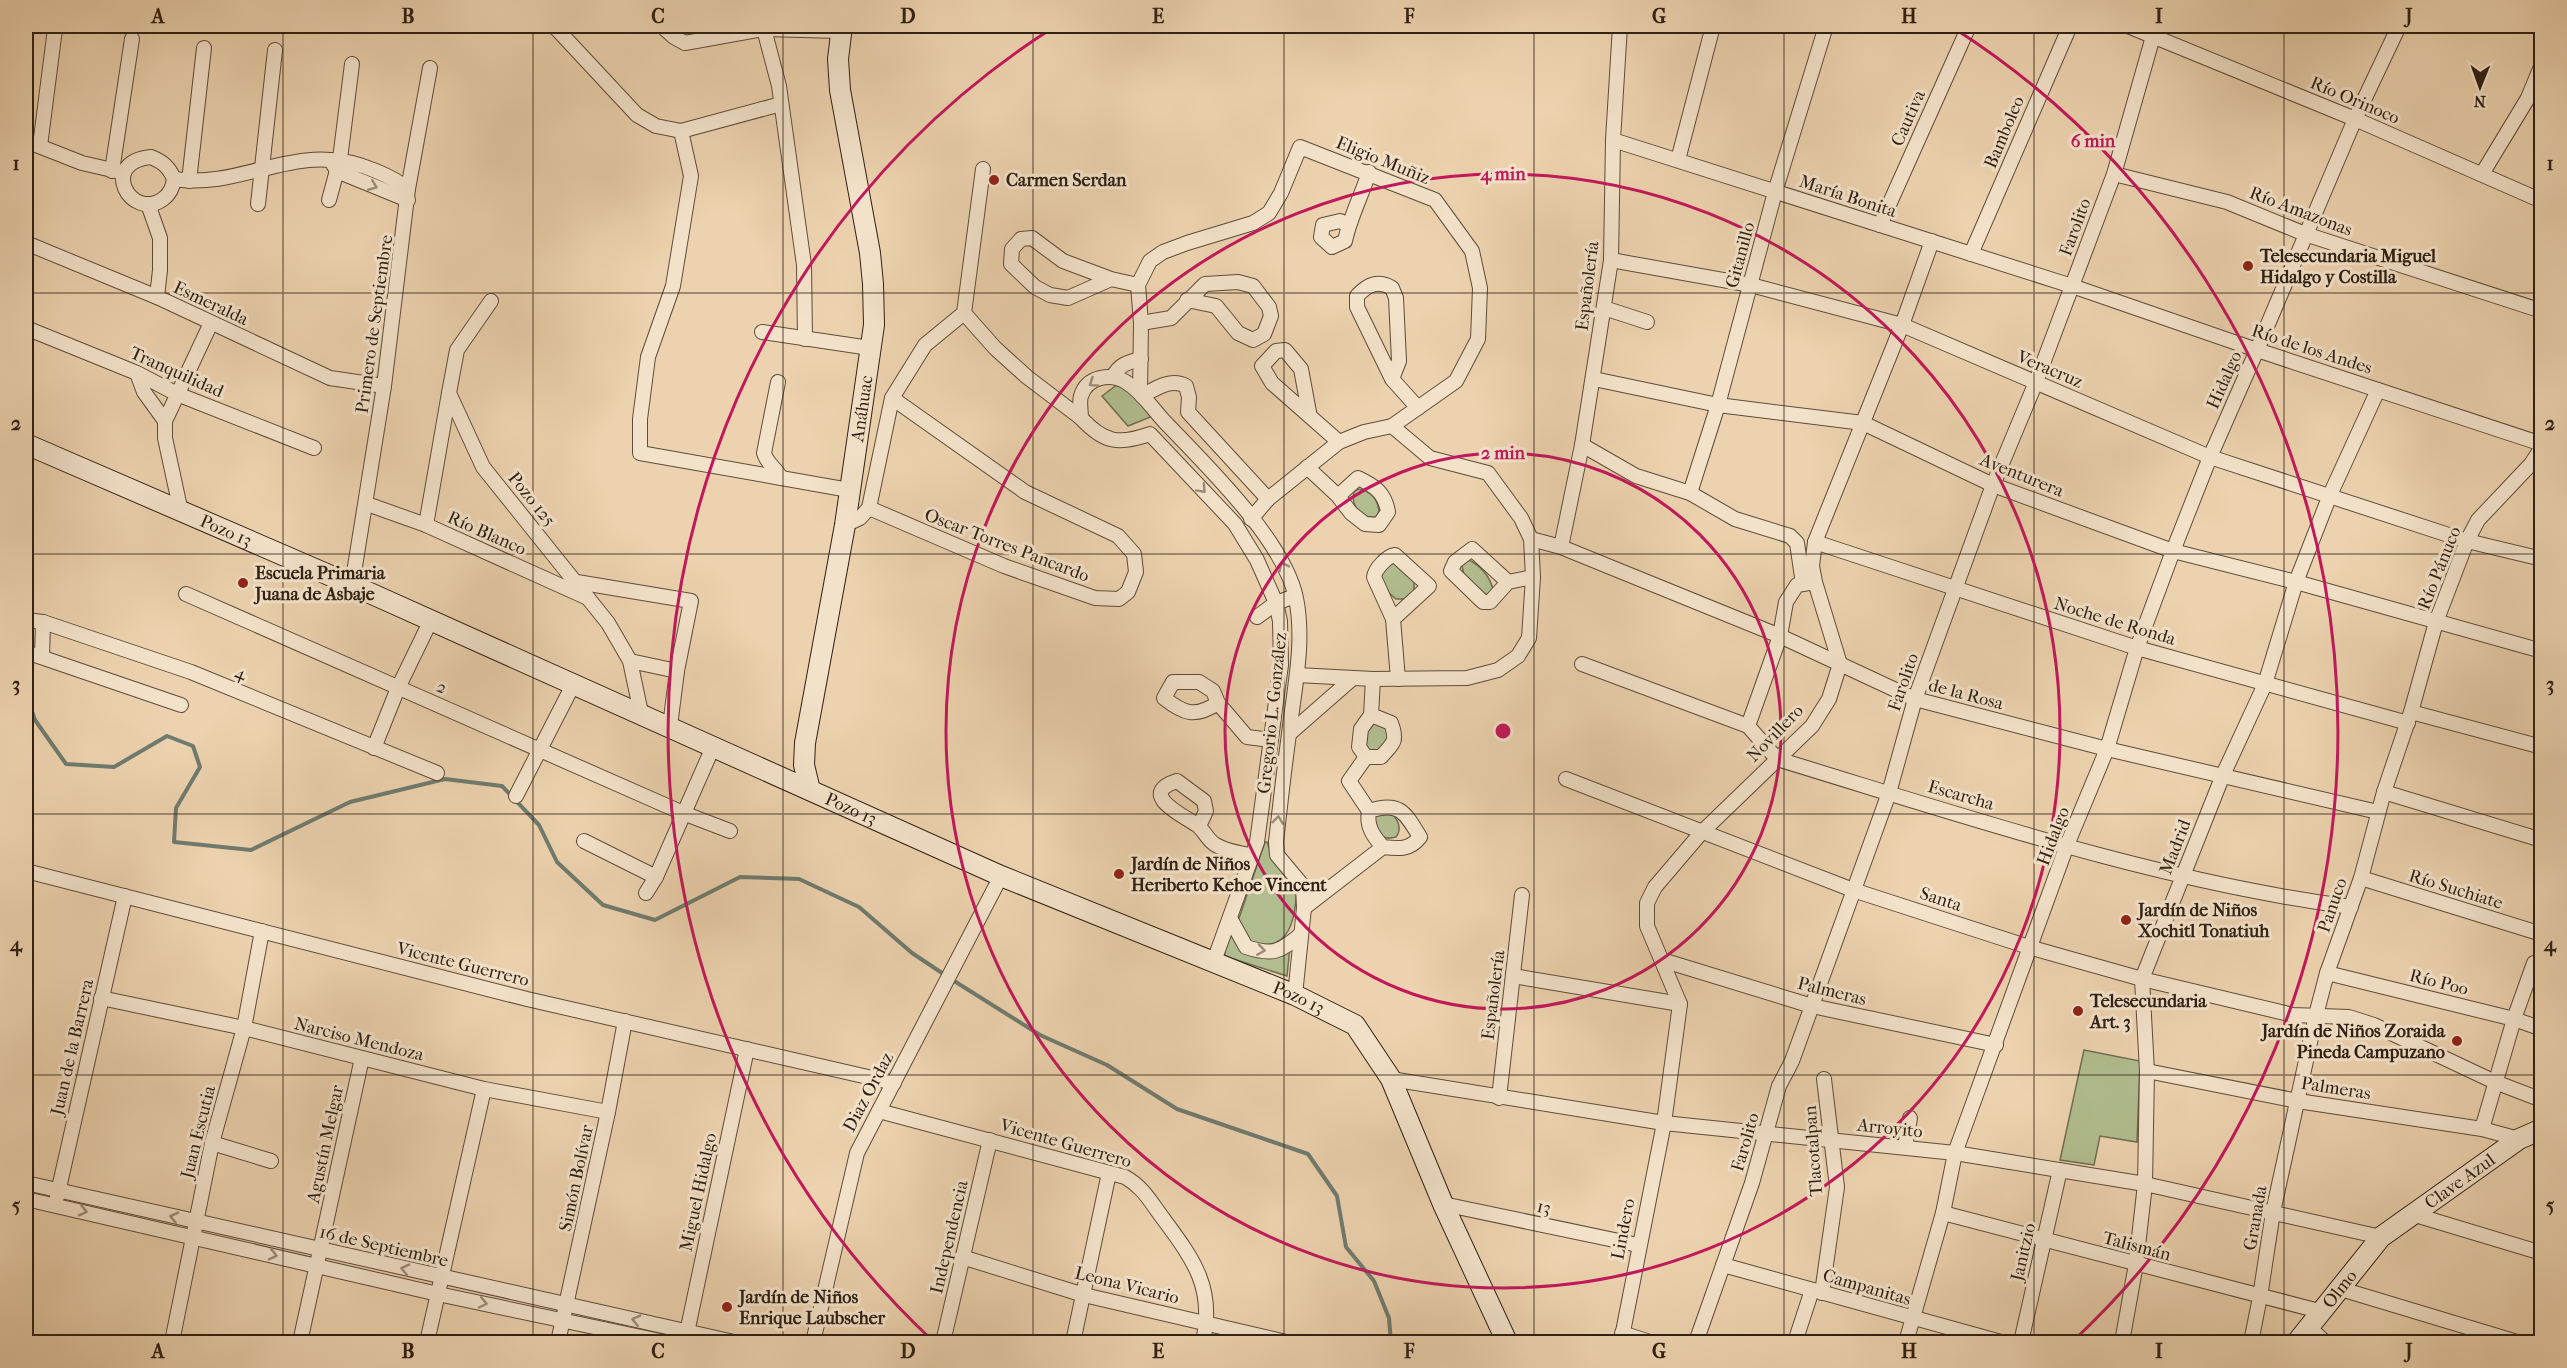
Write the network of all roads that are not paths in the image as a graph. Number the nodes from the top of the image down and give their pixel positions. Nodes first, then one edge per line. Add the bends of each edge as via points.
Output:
1 (554, 26) edge
2 (662, 26) edge
3 (1620, 26) edge
4 (1713, 26) edge
5 (1826, 26) edge
6 (1969, 26) edge
7 (2070, 26) edge
8 (2128, 26) edge
9 (2399, 26) edge
10 (841, 28) edge
11 (55, 29) dead end
12 (764, 29) junction
13 (2154, 30) edge
14 (132, 39) dead end
15 (204, 48) dead end
16 (274, 50) dead end
17 (352, 64) dead end
18 (2541, 64) edge
19 (430, 68) dead end
20 (781, 104) junction
21 (2355, 119) junction
22 (681, 131) junction
23 (1613, 140) junction
24 (26, 141) edge
25 (40, 146) junction
26 (1678, 160) junction
27 (336, 163) junction
28 (262, 167) junction
29 (983, 169) dead end
30 (118, 172) junction
31 (1369, 172) junction
32 (2114, 174) junction
33 (2482, 174) junction
34 (174, 179) junction
35 (189, 181) junction
36 (1775, 192) junction
37 (408, 195) junction
38 (329, 200) dead end
39 (2541, 201) edge
40 (148, 204) junction
41 (258, 204) dead end
42 (1348, 225) dead end
43 (1880, 225) junction
44 (2305, 234) junction
45 (1932, 241) junction
46 (26, 243) edge
47 (1971, 254) junction
48 (1611, 260) junction
49 (1111, 279) junction
50 (1138, 285) junction
51 (1751, 285) junction
52 (2072, 286) junction
53 (157, 297) junction
54 (1187, 300) junction
55 (491, 301) dead end
56 (1604, 308) junction
57 (2541, 311) edge
58 (964, 313) junction
59 (1647, 322) dead end
60 (211, 323) junction
61 (1141, 323) junction
62 (1902, 325) junction
63 (26, 328) edge
64 (762, 332) dead end
65 (805, 339) junction
66 (870, 348) junction
67 (2257, 350) junction
68 (1141, 359) junction
69 (137, 373) junction
70 (1113, 377) junction
71 (1594, 379) junction
72 (1392, 380) junction
73 (778, 382) dead end
74 (2036, 382) junction
75 (384, 386) junction
76 (2378, 390) junction
77 (449, 393) junction
78 (177, 394) junction
79 (1141, 394) junction
80 (892, 398) junction
81 (1718, 405) junction
82 (1418, 408) junction
83 (1309, 412) dead end
84 (1081, 418) junction
85 (1162, 419) junction
86 (165, 421) junction
87 (1863, 423) junction
88 (1392, 426) junction
89 (1150, 434) junction
90 (1339, 441) junction
91 (26, 444) edge
92 (1582, 445) junction
93 (2541, 446) edge
94 (314, 448) dead end
95 (2210, 456) junction
96 (1306, 467) junction
97 (781, 478) junction
98 (1993, 484) junction
99 (849, 490) junction
100 (1690, 493) junction
101 (2330, 495) junction
102 (1338, 496) dead end
103 (1268, 499) junction
104 (367, 504) junction
105 (869, 508) junction
106 (181, 512) junction
107 (1251, 519) junction
108 (426, 525) junction
109 (845, 525) junction
110 (1531, 539) junction
111 (2467, 541) junction
112 (1815, 542) junction
113 (1561, 547) junction
114 (2173, 551) junction
115 (2541, 559) edge
116 (1533, 578) junction
117 (577, 582) junction
118 (1508, 582) dead end
119 (2296, 582) junction
120 (1809, 583) junction
121 (352, 585) junction
122 (1956, 590) junction
123 (186, 594) dead end
124 (1295, 596) junction
125 (591, 600) junction
126 (1275, 603) junction
127 (1257, 617) dead end
128 (1393, 619) junction
129 (26, 620) edge
130 (431, 620) junction
131 (2436, 621) junction
132 (43, 622) junction
133 (1780, 636) junction
134 (2137, 648) junction
135 (2541, 651) edge
136 (26, 652) edge
137 (42, 657) junction
138 (630, 661) junction
139 (1582, 664) dead end
140 (1840, 664) junction
141 (676, 671) junction
142 (1297, 675) junction
143 (1353, 678) junction
144 (1373, 679) junction
145 (1398, 679) junction
146 (2265, 684) junction
147 (573, 685) junction
148 (398, 688) junction
149 (1915, 699) junction
150 (1218, 704) dead end
151 (182, 705) dead end
152 (641, 713) junction
153 (1371, 715) junction
154 (2409, 717) junction
155 (670, 726) junction
156 (1749, 726) junction
157 (1289, 734) junction
158 (1271, 740) junction
159 (713, 747) junction
160 (2541, 747) edge
161 (374, 748) junction
162 (2107, 749) junction
163 (540, 750) junction
164 (1366, 757) junction
165 (1777, 759) junction
166 (437, 773) dead end
167 (2223, 775) junction
168 (1566, 779) dead end
169 (810, 790) junction
170 (2384, 792) junction
171 (1889, 793) junction
172 (516, 796) dead end
173 (1369, 811) junction
174 (2378, 812) junction
175 (683, 813) junction
176 (1199, 826) dead end
177 (730, 831) dead end
178 (1701, 832) junction
179 (2541, 840) edge
180 (584, 841) dead end
181 (1257, 842) junction
182 (1276, 842) junction
183 (2067, 845) junction
184 (1383, 847) junction
185 (1252, 855) junction
186 (26, 871) edge
187 (2183, 875) junction
188 (1001, 876) junction
189 (656, 877) junction
190 (2361, 878) junction
191 (1853, 890) junction
192 (646, 893) dead end
193 (1522, 895) dead end
194 (125, 896) junction
195 (2351, 907) junction
196 (1304, 908) junction
197 (1231, 920) junction
198 (261, 931) junction
199 (1301, 934) junction
200 (2541, 934) edge
201 (2032, 948) junction
202 (1662, 960) junction
203 (1214, 961) junction
204 (2535, 963) dead end
205 (2327, 974) junction
206 (1514, 976) junction
207 (2142, 979) junction
208 (1295, 995) junction
209 (101, 998) junction
210 (1680, 1004) junction
211 (1812, 1006) junction
212 (2316, 1015) junction
213 (2514, 1019) junction
214 (626, 1021) junction
215 (244, 1028) junction
216 (2541, 1029) edge
217 (1996, 1045) junction
218 (747, 1049) junction
219 (362, 1058) junction
220 (2147, 1071) junction
221 (1824, 1078) dead end
222 (1391, 1080) junction
223 (2494, 1082) junction
224 (894, 1083) junction
225 (484, 1089) junction
226 (1499, 1098) junction
227 (2541, 1100) edge
228 (2298, 1101) junction
229 (879, 1111) junction
230 (608, 1112) junction
231 (1910, 1118) dead end
232 (1664, 1123) junction
233 (2482, 1129) junction
234 (2541, 1129) edge
235 (1767, 1135) junction
236 (2519, 1139) junction
237 (990, 1140) junction
238 (1833, 1140) junction
239 (212, 1143) junction
240 (1905, 1147) junction
241 (1955, 1153) junction
242 (271, 1161) dead end
243 (2060, 1170) junction
244 (1109, 1173) junction
245 (26, 1183) edge
246 (2145, 1184) junction
247 (59, 1190) junction
248 (26, 1198) edge
249 (1443, 1204) junction
250 (56, 1205) junction
251 (2273, 1212) junction
252 (1943, 1213) junction
253 (2412, 1214) junction
254 (195, 1222) junction
255 (193, 1236) junction
256 (2381, 1237) junction
257 (2043, 1240) junction
258 (1638, 1245) junction
259 (321, 1249) junction
260 (2541, 1252) edge
261 (962, 1257) junction
262 (2136, 1264) junction
263 (318, 1265) junction
264 (1723, 1265) junction
265 (441, 1278) junction
266 (2341, 1289) junction
267 (1817, 1291) junction
268 (438, 1294) junction
269 (1084, 1294) junction
270 (2260, 1297) junction
271 (567, 1304) junction
272 (2323, 1312) junction
273 (1913, 1318) junction
274 (563, 1320) junction
275 (1207, 1323) junction
276 (2303, 1335) edge
277 (686, 1337) edge
278 (1621, 1338) edge
279 (172, 1342) edge
280 (300, 1342) edge
281 (427, 1342) edge
282 (558, 1342) edge
283 (665, 1342) edge
284 (734, 1342) edge
285 (813, 1342) edge
286 (943, 1342) edge
287 (1073, 1342) edge
288 (1203, 1342) edge
289 (1286, 1342) edge
290 (1507, 1342) edge
291 (1650, 1342) edge
292 (1696, 1342) edge
293 (1795, 1342) edge
294 (1906, 1342) edge
295 (2001, 1342) edge
296 (2021, 1342) edge
297 (2122, 1342) edge
298 (2251, 1342) edge
299 (2325, 1342) edge
300 (2517, 1342) edge

1 - 22 street via 637,115 656,126
2 - 12 street via 685,43
3 - 23 street, Españolería
4 - 26 street
5 - 36 street, Gitanillo
6 - 43 street, Cautiva
7 - 47 street, Bamboleo
8 - 13 street, Río Orinoco
9 - 21 street, Hidalgo
10 - 12 street
10 - 66 main road, Anáhuac via 840,90 873,284
11 - 25 street
12 - 20 street
13 - 21 street, Río Orinoco
13 - 32 street, Farolito
14 - 30 street
15 - 35 street
16 - 28 street
17 - 27 street
18 - 33 street via 2528,98
19 - 37 street, Primero de Septiembre
20 - 22 street
20 - 65 street via 804,265
21 - 33 street, Río Orinoco
21 - 44 street, Hidalgo
22 - 97 street via 691,176 673,286 648,357 639,453
23 - 26 street, María Bonita
23 - 48 street, Españolería
24 - 25 street
25 - 30 street
26 - 36 street, María Bonita
27 - 28 street via 298,160
27 - 37 street
27 - 38 street
28 - 35 street via 216,180
28 - 41 street
29 - 58 street
30 - 34 street via 140,158 151,157 170,169
30 - 40 street via 127,195
31 - 42 street
31 - 50 street, Eligio Muñiz via 1300,147 1269,213 1253,224 1163,252 1150,261
31 - 82 street, Eligio Muñiz via 1435,200 1472,251 1480,288 1478,339 1456,381
32 - 44 street, Río Amazonas via 2228,202
32 - 52 street, Farolito
33 - 39 street, Río Orinoco
34 - 35 street
34 - 40 street via 167,196
36 - 43 street, María Bonita
36 - 51 street, Gitanillo
37 - 75 street, Primero de Septiembre
40 - 53 street via 160,238
43 - 45 street, María Bonita
44 - 57 street, Río Amazonas
44 - 67 street, Hidalgo
45 - 47 street, María Bonita
45 - 62 street
46 - 53 street, Esmeralda
47 - 52 street, María Bonita
48 - 51 street, Veracruz
48 - 56 street, Españolería
49 - 49 street via 1063,261 1032,238 1021,239 1012,249 1011,264 1035,287 1050,295 1068,298
49 - 50 street
50 - 61 street
51 - 62 street, Veracruz
51 - 81 street, Gitanillo
52 - 67 street, Río de los Andes
52 - 74 street, Farolito
53 - 60 street, Esmeralda
54 - 54 street via 1216,306 1238,333 1252,340 1264,334 1271,316 1253,286 1238,282 1205,285
54 - 61 street via 1172,318
55 - 77 street via 457,350
56 - 59 street
56 - 71 street, Españolería
58 - 80 street via 925,345
58 - 84 street via 1027,377
60 - 75 street, Esmeralda via 330,378
60 - 78 street
61 - 68 street
62 - 74 street, Veracruz
62 - 87 street
63 - 69 street, Tranquilidad
64 - 65 street
65 - 66 street
66 - 99 main road, Anáhuac
67 - 76 street, Río de los Andes
67 - 95 street, Hidalgo
68 - 70 street via 1126,362
68 - 79 street
69 - 78 street, Tranquilidad
69 - 86 street via 144,392
70 - 79 street, Gregorio L. González
70 -> 84 street via 1100,377 1084,388
71 - 81 street, Aventurera
71 - 92 street, Españolería
72 - 72 street via 1399,361 1396,298 1392,288 1383,283 1367,286 1357,296 1357,307
72 - 82 street
73 - 97 street via 764,453
74 - 95 street, Veracruz
74 - 98 street, Farolito
75 - 104 street, Primero de Septiembre
76 - 93 street, Río de los Andes
76 - 101 street, Madrid
77 - 108 street
77 - 117 street, Pozo 125 via 483,467
78 - 86 street
78 - 94 street, Tranquilidad
79 - 85 street, Gregorio L. González
79 - 103 street via 1178,382 1186,386 1188,411
80 - 105 street
80 - 105 street, Oscar Torres Pancardo via 1025,492 1118,536 1134,554 1136,572 1128,592 1119,598 1095,598 1004,566
81 - 87 street, Aventurera
81 - 100 street, Gitanillo
82 - 88 street, Eligio Muñiz
83 - 90 street
84 - 89 street via 1100,436 1111,440 1132,440
85 - 89 street
85 - 107 street, Gregorio L. González via 1211,469
86 - 106 street
87 - 98 street, Aventurera
87 - 112 street
88 - 90 street, Eligio Muñiz
88 - 110 street via 1430,458 1488,473 1521,518
89 -> 126 street, Gregorio L. González via 1235,524 1257,560
90 - 96 street, Eligio Muñiz
91 - 106 main road, Pozo 13
92 - 100 street via 1636,476
92 - 113 street, Españolería
93 - 111 street, Río Pánuco via 2531,464 2478,520
95 - 101 street, Veracruz
95 - 114 street, Hidalgo
96 - 102 street
96 - 103 street, Eligio Muñiz
97 - 99 street
98 - 114 street, Aventurera
98 - 122 street, Farolito
99 - 109 main road, Anáhuac
100 - 120 street via 1735,519 1790,536 1797,543
101 - 111 street, Veracruz
101 - 119 street, Madrid
103 - 107 street, Eligio Muñiz
104 - 108 street, Río Blanco
104 - 121 street, Primero de Septiembre
105 - 109 street
106 - 121 main road, Pozo 13
124 -> 107 street, Gregorio L. González via 1282,562
108 - 125 street, Río Blanco
109 - 169 main road, Anáhuac via 805,743 804,765
110 - 113 street, de la Rosa
110 - 116 street
111 - 115 street, Veracruz
111 - 131 street, Río Pánuco
112 - 120 street
112 - 122 street, Noche de Ronda
113 - 133 street, de la Rosa
114 - 119 street, Aventurera
114 - 134 street, Hidalgo
116 - 118 street
116 - 145 street via 1529,638 1518,656 1498,670 1467,678
117 - 125 street, Pozo 125
117 - 141 street via 691,601
119 - 131 street, Aventurera
119 - 146 street, Madrid
120 - 133 street via 1797,585 1786,602
120 - 140 street
121 - 130 main road, Pozo 13
122 - 134 street, Noche de Ronda
122 - 149 street, Farolito
123 - 148 street, 2
124 - 126 street
124 - 142 street, Gregorio L. González via 1300,627
125 - 138 street, Pozo 125
126 - 127 street
126 - 158 street, Gregorio L. González via 1282,655
128 - 128 street via 1429,586 1395,555 1374,577
128 - 145 street
129 - 132 street, 4
130 - 147 main road, Pozo 13
130 - 148 street
131 - 135 street, Aventurera
131 - 154 street, Río Pánuco
132 - 137 street
132 - 161 street, 4 via 190,672
133 - 140 street, de la Rosa
133 - 156 street
134 - 146 street, Noche de Ronda
134 - 162 street, Hidalgo
136 - 137 street
137 - 151 street
138 - 141 street
138 - 152 street, Pozo 125
139 - 156 street
140 - 149 street, de la Rosa
140 - 165 street, Novillero via 1829,699 1812,726
141 - 155 street
142 - 143 street
142 - 157 street, Gregorio L. González
143 - 144 street
143 - 157 street
144 - 145 street
144 - 153 street
146 - 154 street, Noche de Ronda
146 - 167 street, Madrid
147 - 152 main road, Pozo 13
147 - 163 street
148 - 161 street
148 - 163 street, 2
149 - 162 street, de la Rosa
149 - 171 street, Farolito
150 - 158 street via 1247,737
152 - 155 main road, Pozo 13
153 - 164 street via 1361,729 1359,747
153 - 164 street via 1391,723 1396,736 1381,757
154 - 160 street, Noche de Ronda
154 - 170 street, Panuco
155 - 159 main road, Pozo 13
156 - 165 street
182 -> 157 street, Gregorio L. González
158 - 181 street, Gregorio L. González
159 - 169 main road, Pozo 13
159 - 175 street
161 - 166 street, 4
162 - 167 street, de la Rosa
162 - 183 street, Hidalgo
163 - 172 street
163 - 175 street, 2
164 - 173 street via 1349,781
165 - 171 street, Escarcha
165 - 178 street, Novillero
167 - 174 street, de la Rosa
167 - 187 street, Madrid
168 - 178 street, Santa
169 - 188 main road, Pozo 13
170 - 174 street, Panuco
170 - 179 street
171 - 183 street, Escarcha
171 - 191 street, Farolito
173 - 184 street via 1367,820 1373,836
173 - 184 street via 1386,805 1399,808 1420,837 1414,845 1401,849
174 - 190 street, Panuco
175 - 177 street, 2
175 - 189 street
176 - 185 street via 1215,845
178 - 191 street, Santa
178 - 202 street, Novillero via 1655,887 1647,903 1647,926
180 - 189 street
181 - 182 street
181 - 185 street, Gregorio L. González
182 - 196 street via 1277,855 1303,886
183 - 187 street, Escarcha
183 - 201 street, Hidalgo
184 - 196 street
185 - 197 street, Gregorio L. González
186 - 194 street, Vicente Guerrero
187 - 195 street, Escarcha
187 - 207 street, Madrid
188 - 203 main road, Pozo 13
188 - 224 street, Diaz Ordaz
189 - 192 street
190 - 195 street, Panuco
190 - 200 street, Río Suchiate
191 - 201 street, Santa
191 - 211 street, Farolito
193 - 206 street, Españolería
194 - 198 street, Vicente Guerrero
194 - 209 street, Juan de la Barrera
195 - 205 street, Panuco
196 - 199 street
197 -> 199 street via 1246,947 1263,953 1282,950
197 - 203 street, Gregorio L. González
198 - 214 street, Vicente Guerrero
198 - 215 street, Juan Escutia
199 - 208 street
201 - 207 street, Santa
201 - 217 street, Hidalgo
202 - 210 street, Novillero
202 - 211 street, Palmeras
203 - 208 main road, Pozo 13
204 - 213 street
205 - 212 street, Panuco
205 - 213 street, Río Poo
206 - 210 street
206 - 226 street, Españolería
207 - 212 street, Santa via 2293,1016
207 - 220 street, Madrid
208 - 222 main road, Pozo 13 via 1355,1026
209 - 215 street, Narciso Mendoza
209 - 247 street, Juan de la Barrera
210 - 232 street, Novillero
211 - 217 street, Palmeras
211 - 235 street, Farolito via 1779,1086
212 - 223 street, Santa via 2349,1017 2374,1025
212 - 228 street, Panuco
213 - 216 street, Río Poo
213 - 223 street
214 - 218 street, Vicente Guerrero
214 - 230 street, Simón Bolívar
215 - 219 street, Narciso Mendoza
215 - 239 street, Juan Escutia
217 - 241 street, Hidalgo
218 - 224 street, Vicente Guerrero
218 - 277 street, Miguel Hidalgo
219 - 225 street, Narciso Mendoza
219 - 259 street, Agustín Melgar
220 - 228 street, Palmeras
220 - 246 street, Madrid
221 - 238 street, Tlacotalpan
222 - 226 street, Arroyito
222 - 249 main road, Pozo 13
223 - 227 street, Santa
223 - 233 street
224 - 229 street, Diaz Ordaz
225 - 230 street, Narciso Mendoza
225 - 265 street
226 - 232 street, Arroyito
228 - 233 street, Palmeras
228 - 251 street, Granada
229 - 237 street, Vicente Guerrero
229 - 285 street, Diaz Ordaz via 857,1153
230 - 271 street, Simón Bolívar
231 - 240 street
232 - 235 street, Arroyito
232 - 258 street, Lindero
233 - 236 street, Palmeras
234 - 236 main road, Clave Azul
235 - 238 street, Arroyito
235 - 264 street, Farolito
236 - 253 main road, Clave Azul
237 - 244 street, Vicente Guerrero
237 - 261 street, Independencia
238 - 240 street, Arroyito
238 - 267 street, Tlacotalpan via 1837,1187
239 - 242 street
239 - 254 street, Juan Escutia
240 - 241 street, Arroyito
241 - 243 street, Arroyito
241 - 252 street, Hidalgo
243 - 246 street, Arroyito
243 - 257 street, Janitzio
244 - 269 street
244 - 275 street, Vicente Guerrero via 1139,1185 1191,1257 1202,1281
245 - 247 street, 16 de Septiembre
246 - 251 street, Arroyito
246 - 262 street, Madrid
247 - 250 street, Juan de la Barrera
254 -> 247 street, 16 de Septiembre
248 - 250 street, 16 de Septiembre
249 - 258 street, 13
249 - 290 main road, Pozo 13
250 -> 255 street, 16 de Septiembre
251 - 256 street, Arroyito
251 - 270 street, Granada
252 - 257 street, Talismán
252 - 273 street, Hidalgo
253 - 256 main road, Clave Azul
253 - 260 street
254 - 255 street, Juan Escutia
254 - 259 street, 16 de Septiembre
255 -> 263 street, 16 de Septiembre
255 - 279 street, Juan Escutia
256 - 266 main road, Olmo
257 - 262 street, Talismán
257 - 296 street, Janitzio
258 - 278 street, Lindero
259 - 263 street, Agustín Melgar
265 -> 259 street, 16 de Septiembre
261 - 269 street, Leona Vicario
261 - 286 street, Independencia
262 - 270 street, Talismán
262 - 297 street, Madrid
263 - 268 street, 16 de Septiembre
263 - 280 street, Agustín Melgar
264 - 267 street, Campanitas
264 - 292 street, Farolito
265 - 268 street
265 - 271 street, 16 de Septiembre
266 - 272 main road, Olmo
266 - 300 street
267 - 273 street, Campanitas
267 - 293 street, Tlacotalpan
268 -> 274 street, 16 de Septiembre
268 - 281 street
269 - 275 street, Leona Vicario
269 - 287 street
270 - 272 street, Talismán
270 - 298 street, Granada
271 - 274 street, Simón Bolívar
277 -> 271 street, 16 de Septiembre
272 - 276 main road, Olmo
273 - 294 street, Hidalgo
273 - 295 street, Campanitas
274 - 282 street, Simón Bolívar
274 - 283 street, 16 de Septiembre
275 - 288 street, Vicente Guerrero
275 - 289 street, Leona Vicario
276 - 299 street
277 - 284 street, 16 de Septiembre
278 - 291 street

